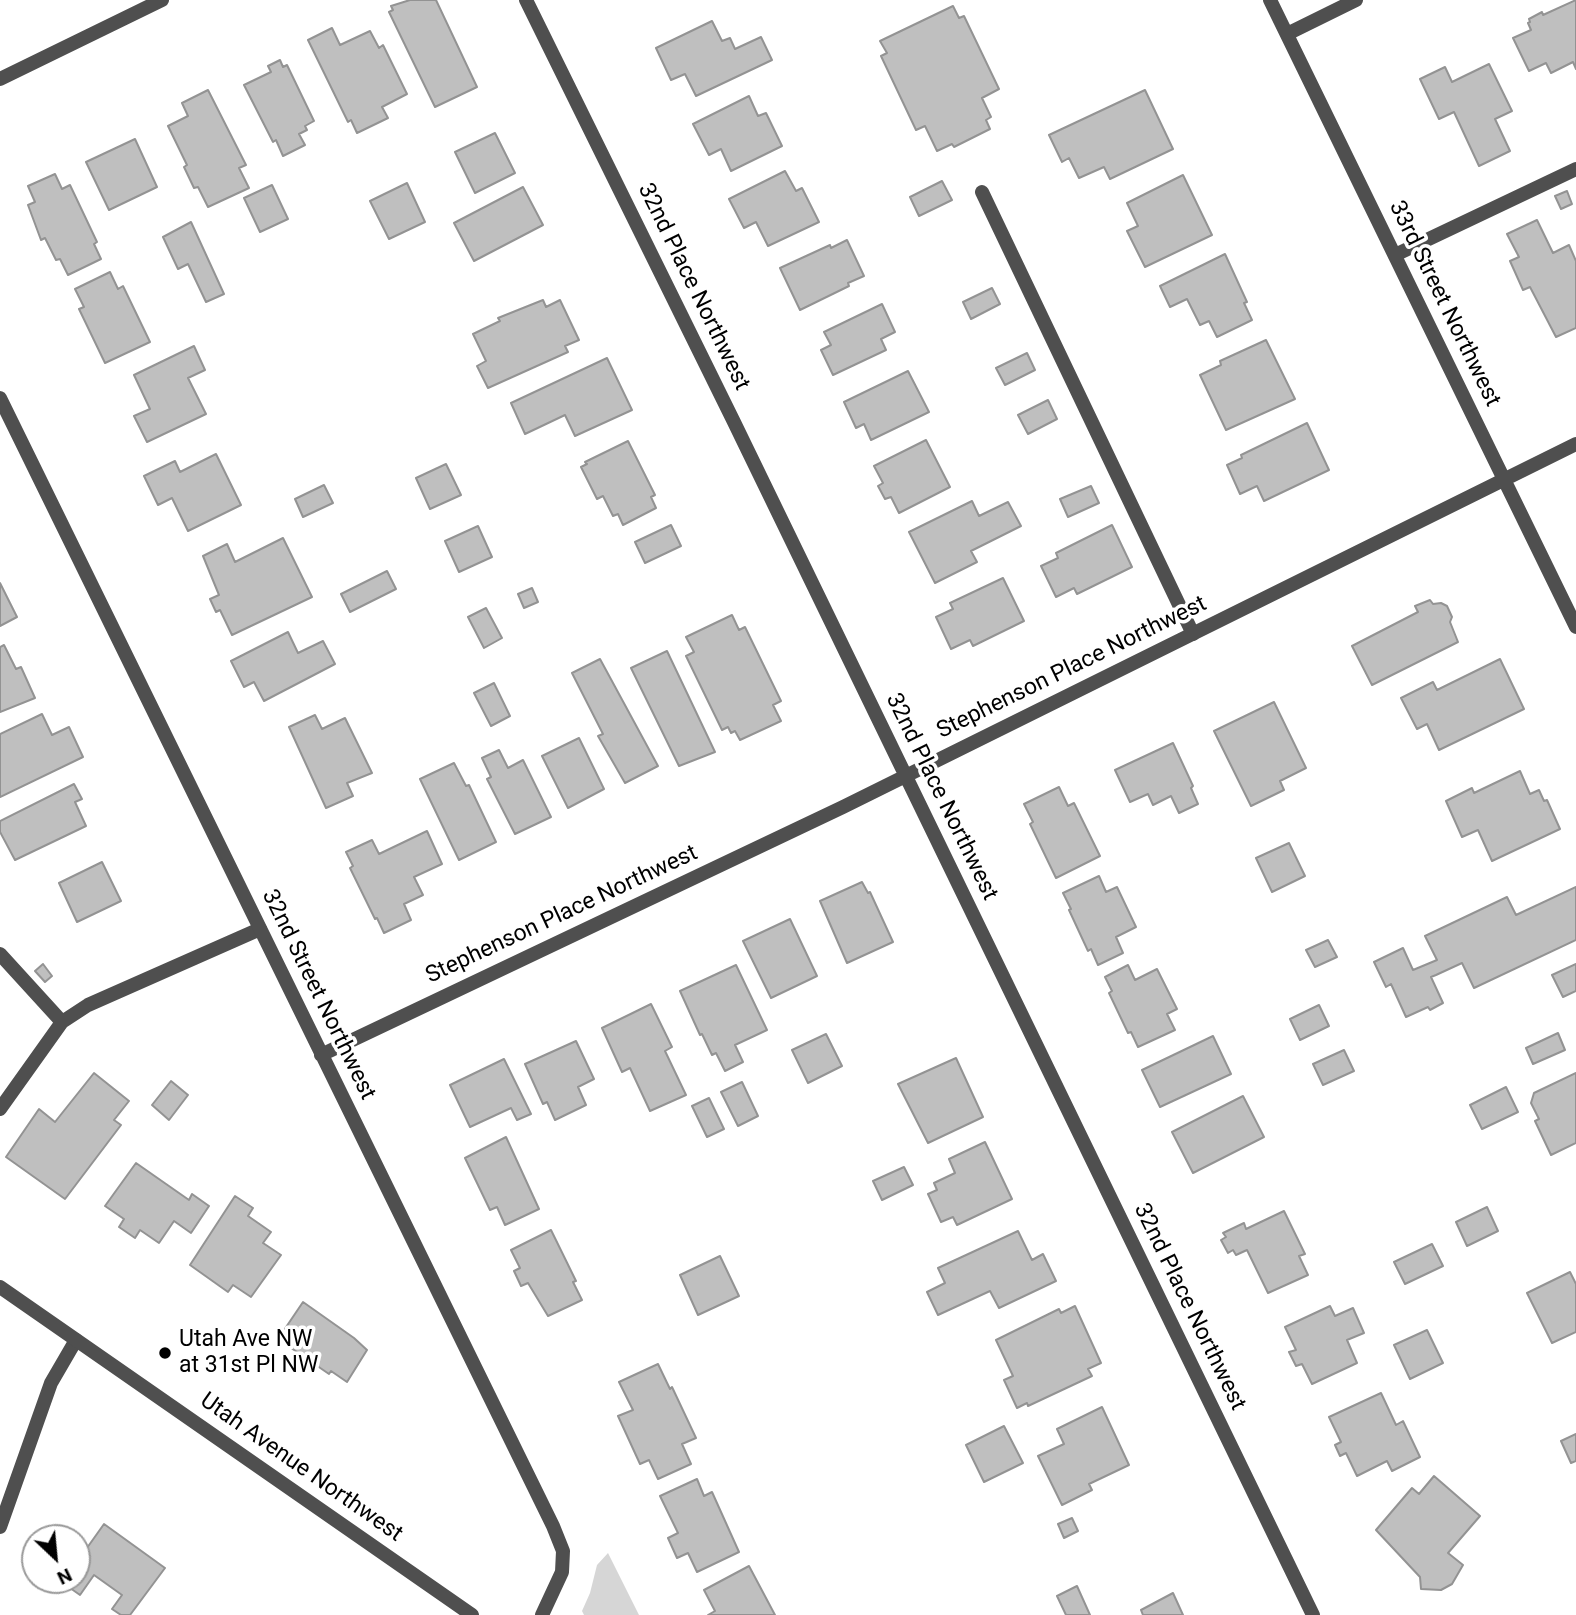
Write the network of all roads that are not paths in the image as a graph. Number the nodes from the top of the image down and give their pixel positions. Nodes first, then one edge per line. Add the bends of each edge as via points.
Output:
1 (162, 0) edge
2 (526, 0) edge
3 (1270, 0) edge
4 (1356, 0) edge
5 (1287, 34) junction
6 (0, 79) edge
7 (1576, 169) edge
8 (982, 191) dead end
9 (1395, 255) junction
10 (2, 406) edge
11 (1576, 444) edge
12 (1504, 479) junction
13 (1576, 627) edge
14 (1193, 634) junction
15 (905, 775) junction
16 (260, 929) junction
17 (0, 954) edge
18 (62, 1022) junction
19 (321, 1055) junction
20 (0, 1110) edge
21 (0, 1287) edge
22 (76, 1340) junction
23 (0, 1528) edge
24 (472, 1615) edge
25 (542, 1615) edge
26 (1313, 1615) edge

1 - 6 street
2 - 15 street, 32nd Place Northwest
3 - 5 street, 33rd Street Northwest
4 - 5 street
5 - 9 street, 33rd Street Northwest
7 - 9 street
8 - 14 street
9 - 12 street, 33rd Street Northwest
10 - 16 street, 32nd Street Northwest
11 - 12 street, Stephenson Place Northwest
12 - 13 street, 33rd Street Northwest
12 - 14 street, Stephenson Place Northwest
14 - 15 street, Stephenson Place Northwest
15 - 19 street, Stephenson Place Northwest
15 - 26 street, 32nd Place Northwest
16 - 18 street via 88,1005
16 - 19 street, 32nd Street Northwest
17 - 18 street
18 - 20 street
19 - 25 street, 32nd Street Northwest via 564,1551 562,1572
21 - 22 street, Utah Avenue Northwest
22 - 23 street via 51,1383
22 - 24 street, Utah Avenue Northwest

